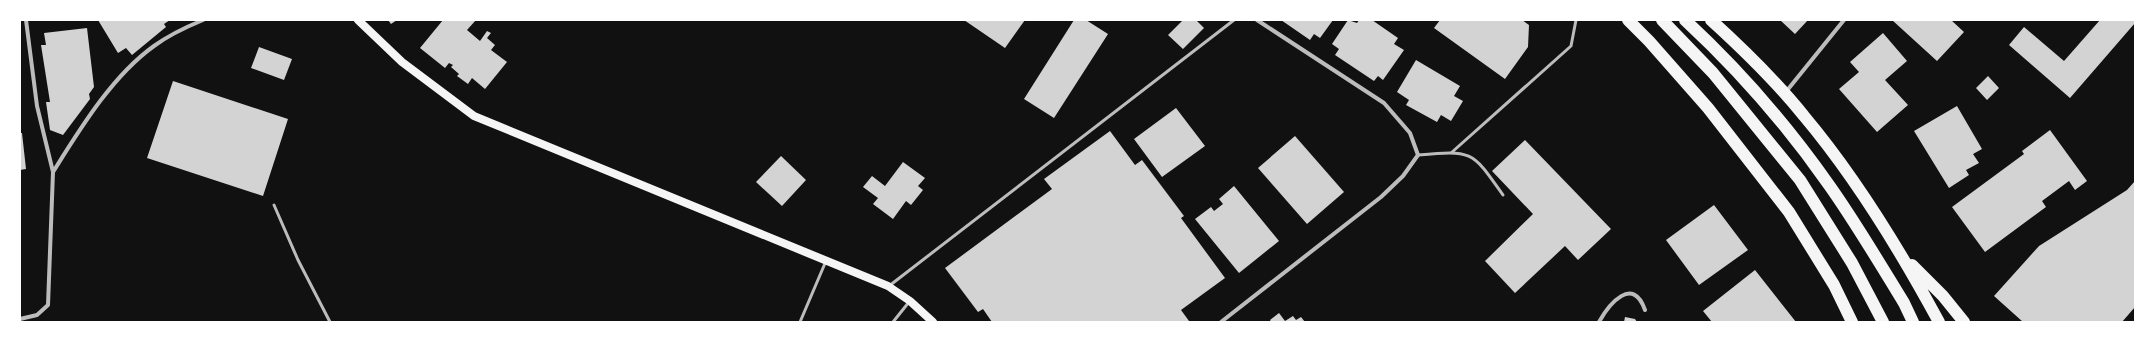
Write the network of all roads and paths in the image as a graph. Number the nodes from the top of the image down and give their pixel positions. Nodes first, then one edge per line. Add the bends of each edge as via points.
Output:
1 (26, 20) edge
2 (203, 20) edge
3 (358, 20) edge
4 (1234, 20) edge
5 (1257, 20) edge
6 (1576, 20) edge
7 (1628, 20) edge
8 (1662, 20) edge
9 (1686, 20) edge
10 (1711, 20) edge
11 (1844, 20) edge
12 (1785, 93) junction
13 (1451, 153) junction
14 (1418, 155) junction
15 (53, 172) junction
16 (1503, 195) dead end
17 (274, 204) dead end
18 (1902, 255) junction
19 (826, 261) junction
20 (888, 286) junction
21 (910, 302) junction
22 (1645, 310) dead end
23 (20, 319) edge
24 (330, 322) edge
25 (800, 322) edge
26 (893, 322) edge
27 (933, 322) edge
28 (1221, 322) edge
29 (1600, 322) edge
30 (1852, 322) edge
31 (1883, 322) edge
32 (1913, 322) edge
33 (1939, 322) edge
34 (1964, 322) edge

1 - 15 street via 37,106
2 - 15 street via 167,38 120,77 80,128
3 - 19 main road via 402,62 474,116
4 - 20 lane
5 - 14 street via 1384,103 1410,133
6 - 13 lane via 1570,46
7 - 30 highway via 1708,108 1790,212
8 - 31 highway via 1713,73 1800,180 1852,263
9 - 32 highway via 1739,72 1833,190 1904,303
10 - 12 highway
11 - 12 street
12 - 18 highway via 1842,166
13 - 14 lane
13 - 16 lane via 1472,156 1482,164
14 - 28 street via 1403,176 1381,197
15 - 23 street via 48,305 37,315
17 - 24 lane via 298,260
18 - 33 highway
18 - 34 highway via 1943,296
19 - 20 main road
19 - 25 lane
20 - 21 main road
21 - 26 lane
21 - 27 main road
22 - 29 street via 1642,300 1635,295 1617,297 1607,307

